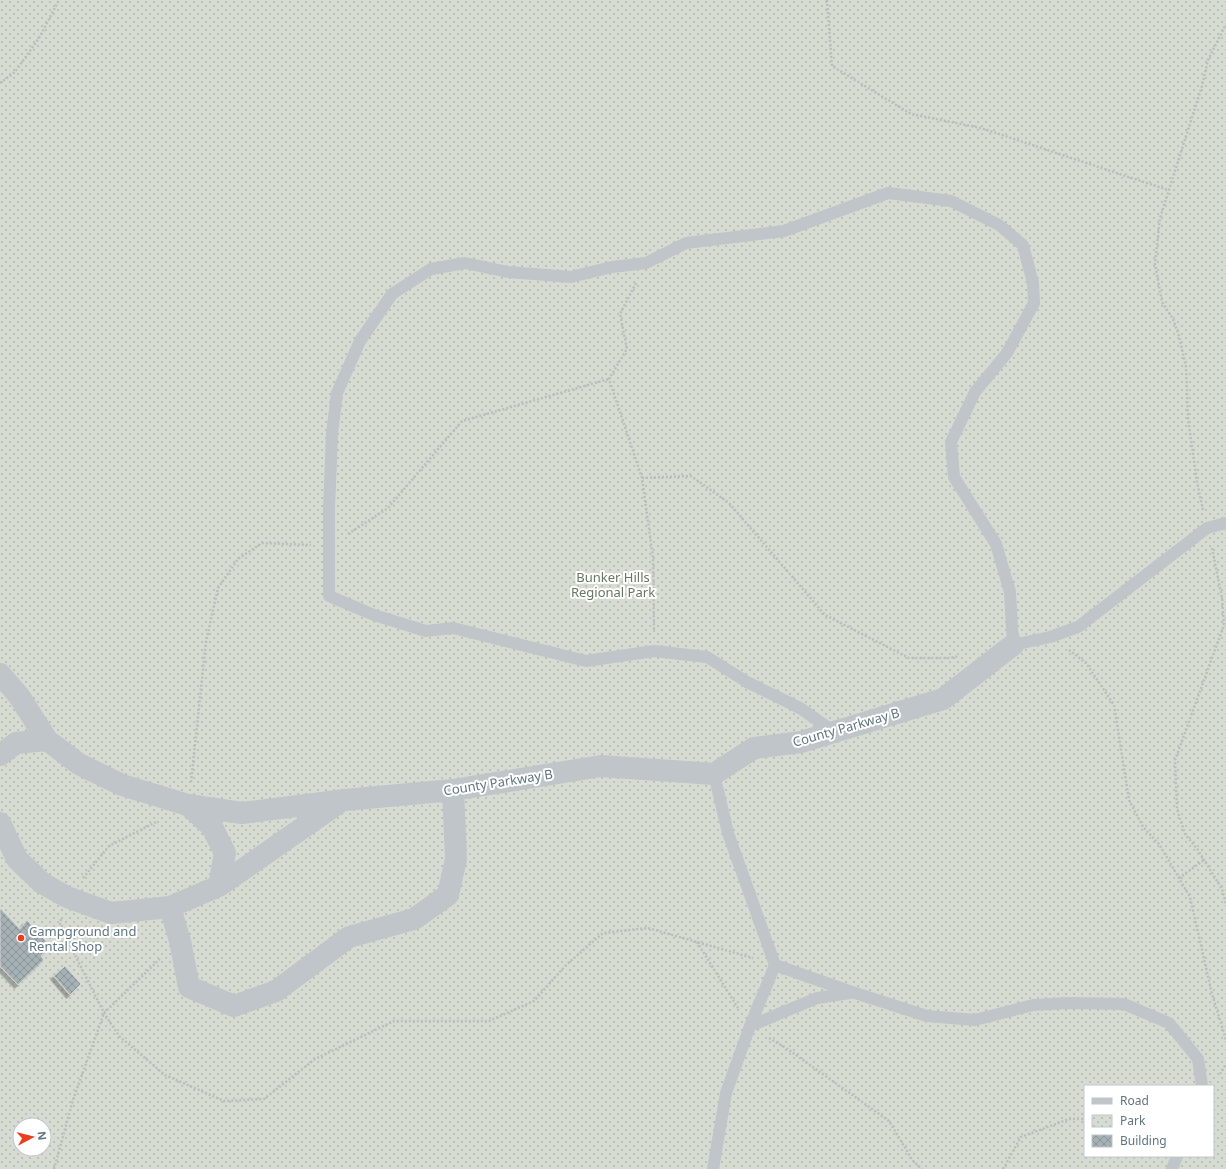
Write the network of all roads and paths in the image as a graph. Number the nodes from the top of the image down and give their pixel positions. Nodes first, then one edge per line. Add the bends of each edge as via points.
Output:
1 (59, 0) edge
2 (827, 0) edge
3 (1226, 24) edge
4 (0, 83) edge
5 (1168, 190) junction
6 (646, 263) junction
7 (642, 478) junction
8 (1226, 523) edge
9 (1207, 528) junction
10 (1050, 636) junction
11 (1013, 645) junction
12 (654, 651) junction
13 (964, 655) dead end
14 (0, 674) edge
15 (832, 732) junction
16 (47, 740) junction
17 (0, 755) edge
18 (714, 774) junction
19 (453, 790) junction
20 (345, 800) junction
21 (188, 805) junction
22 (0, 823) edge
23 (1204, 860) junction
24 (1179, 878) junction
25 (219, 886) junction
26 (1226, 904) edge
27 (170, 907) junction
28 (180, 941) junction
29 (697, 942) junction
30 (775, 965) junction
31 (852, 992) junction
32 (104, 1013) junction
33 (750, 1026) junction
34 (1226, 1040) edge
35 (1202, 1085) edge
36 (1084, 1119) edge
37 (1177, 1157) edge
38 (54, 1169) edge
39 (713, 1169) edge
40 (922, 1169) edge
41 (1003, 1169) edge
42 (1172, 1169) edge

1 - 4 path via 39,38 15,72
2 - 5 path via 832,66 911,114 981,128
3 - 5 path via 1208,60
5 - 9 path via 1160,218 1155,264 1162,302 1173,319 1186,367 1188,418 1197,482
6 - 7 path via 620,314 627,349 609,379
6 - 11 lane via 686,243 784,231 888,193 951,201 999,225 1023,245 1033,283 1034,303 1007,353 975,392 951,442 954,477 996,544 1010,592
6 - 12 lane via 612,267 571,277 508,272 465,263 431,270 392,294 360,340 337,393 332,434 329,509 329,596 374,615 426,631 453,628 586,661
7 - 12 path via 653,558
7 - 13 path via 691,476 729,503 825,615 909,658 950,658
8 - 9 lane
9 - 10 lane via 1078,627
9 - 23 path via 1222,598 1224,625 1175,760 1177,809 1185,834
10 - 11 lane
10 - 24 path via 1086,663 1114,705 1129,800 1143,827 1159,844
11 - 15 street, County Parkway B via 943,699
12 - 15 lane via 707,657 747,682 800,708
14 - 16 street, County Parkway B via 19,696
15 - 18 street, County Parkway B via 801,742 754,748
16 - 17 street via 16,743
16 - 21 street, County Parkway B via 80,764 122,785
18 - 19 street, County Parkway B via 601,766
18 - 30 lane via 728,833
19 - 20 street, County Parkway B
19 - 28 street via 456,859 448,895 414,919 349,937 276,991 234,1006 189,987
20 - 21 street, County Parkway B via 242,814
20 - 25 street
21 - 25 street via 212,827 225,853
22 - 27 street via 17,860 42,883 67,897 111,913
23 - 24 path
23 - 26 path via 1222,888
24 - 34 path via 1190,897 1212,994
25 - 27 street
27 - 28 street
28 - 32 path
29 - 30 path
29 - 32 path via 648,928 603,934 566,965 534,1002 489,1021 394,1021 315,1059 264,1099 224,1101 164,1075 119,1036
29 - 33 path
30 - 31 lane
30 - 33 lane
31 - 33 lane via 817,998
31 - 35 lane via 927,1016 975,1020 1033,1005 1124,1004 1169,1023 1198,1059
32 - 38 path via 73,1100
33 - 39 lane via 726,1092
33 - 40 path via 786,1048 889,1121 913,1161
36 - 41 path via 1068,1119 1021,1137
37 - 42 lane

